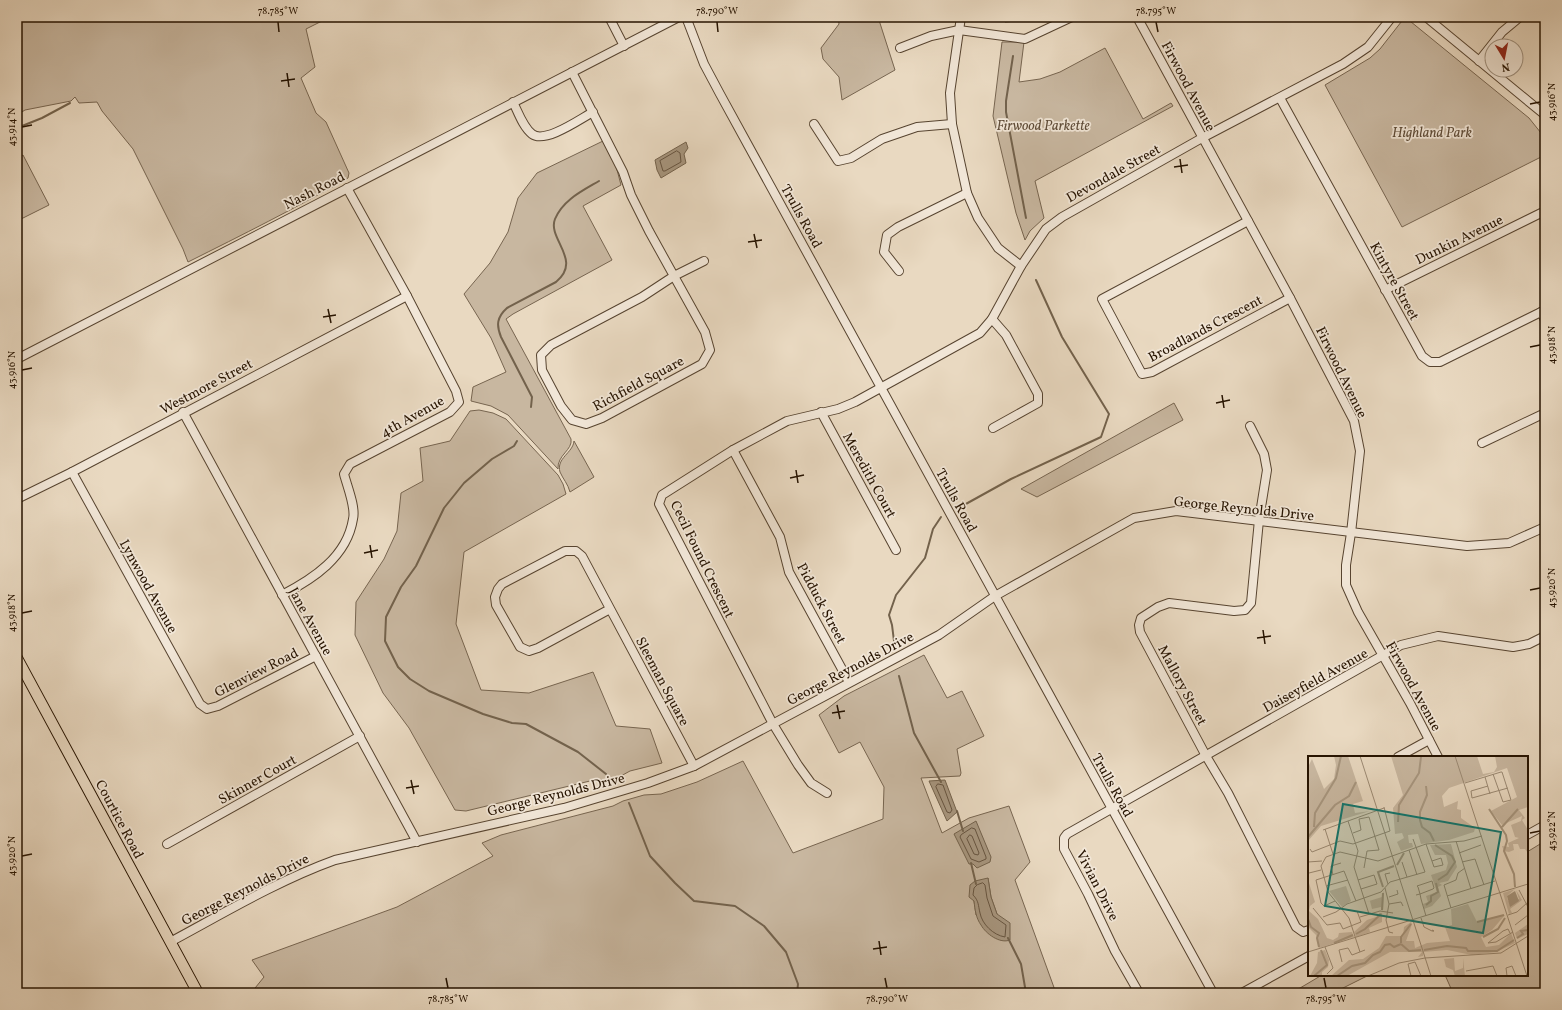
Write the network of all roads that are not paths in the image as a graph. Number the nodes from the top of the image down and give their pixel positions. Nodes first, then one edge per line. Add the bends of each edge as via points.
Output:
1 (609, 17) edge
2 (679, 17) edge
3 (686, 17) edge
4 (961, 17) edge
5 (1072, 17) edge
6 (1137, 17) edge
7 (1392, 17) edge
8 (1426, 17) edge
9 (1520, 17) edge
10 (959, 30) junction
11 (624, 46) junction
12 (900, 48) dead end
13 (1479, 61) junction
14 (572, 72) junction
15 (1280, 98) junction
16 (513, 102) junction
17 (593, 112) junction
18 (1545, 115) edge
19 (814, 124) dead end
20 (952, 124) junction
21 (1202, 138) junction
22 (347, 188) junction
23 (967, 193) junction
24 (1545, 211) edge
25 (1248, 222) junction
26 (704, 261) dead end
27 (1021, 266) junction
28 (899, 271) dead end
29 (674, 276) junction
30 (1385, 290) junction
31 (407, 296) junction
32 (1290, 298) junction
33 (1543, 311) edge
34 (992, 319) junction
35 (1545, 320) edge
36 (17, 359) edge
37 (881, 387) junction
38 (183, 412) junction
39 (821, 412) junction
40 (1545, 413) edge
41 (1250, 426) dead end
42 (993, 428) dead end
43 (1482, 443) dead end
44 (733, 450) junction
45 (72, 472) junction
46 (17, 499) edge
47 (1259, 520) junction
48 (1545, 527) edge
49 (1351, 533) junction
50 (896, 550) dead end
51 (282, 595) junction
52 (994, 596) junction
53 (610, 609) junction
54 (1545, 636) edge
55 (316, 656) junction
56 (1383, 656) junction
57 (17, 658) edge
58 (849, 682) junction
59 (207, 709) joint
60 (773, 724) junction
61 (360, 736) junction
62 (1429, 740) junction
63 (1206, 756) junction
64 (1400, 756) edge
65 (1437, 756) edge
66 (694, 766) junction
67 (827, 793) dead end
68 (1112, 810) junction
69 (1545, 825) edge
70 (1528, 834) edge
71 (417, 842) junction
72 (167, 844) dead end
73 (1308, 930) edge
74 (170, 942) junction
75 (1308, 957) edge
76 (198, 993) edge
77 (1139, 993) edge
78 (1213, 993) edge
79 (1242, 993) edge

1 - 11 street
2 - 11 street, Nash Road
3 - 37 street, Trulls Road via 711,76
4 - 10 street
5 - 10 street via 1025,39
6 - 21 street, Firwood Avenue
7 - 15 street, Devondale Street via 1368,47 1356,56
8 - 13 street
9 - 13 street via 1502,32
10 - 12 street via 931,36
10 - 20 street via 950,93
11 - 14 street, Nash Road
13 - 18 street
14 - 16 street, Nash Road
14 - 17 street, Richfield Square
15 - 21 street, Devondale Street
15 - 30 street, Kintyre Street
16 - 17 street via 531,134 539,137 548,136
16 - 22 street, Nash Road
17 - 29 street, Richfield Square via 624,172 631,195
19 - 20 street via 838,161 851,158 882,139 917,127
20 - 23 street
21 - 25 street, Firwood Avenue
21 - 27 street, Devondale Street via 1062,217 1046,229
22 - 31 street, 4th Avenue
22 - 36 street, Nash Road
23 - 27 street via 978,218 998,248
23 - 28 street via 887,235 884,252
24 - 30 street, Dunkin Avenue
25 - 32 street, Firwood Avenue
25 - 32 street, Broadlands Crescent via 1102,299 1142,374 1152,372
26 - 29 street
27 - 34 street, Devondale Street
29 - 29 street, Richfield Square via 551,345 541,355 542,370 572,420 586,424 602,418 702,364 710,350 705,332
30 - 33 street, Kintyre Street via 1422,356 1430,362 1440,362
31 - 38 street, Westmore Street
31 - 51 street, 4th Avenue via 456,391 459,402 450,412 350,464 344,474 354,518 345,543 315,576
32 - 49 street, Firwood Avenue via 1354,421 1360,451
33 - 35 street
34 - 37 street, Devondale Street via 980,333
34 - 42 street via 1006,335 1038,394 1038,403
37 - 39 street, Cecil Found Crescent via 855,402
37 - 52 street, Trulls Road
38 - 45 street, Westmore Street
38 - 51 street, Jane Avenue
39 - 44 street, Cecil Found Crescent via 787,421
39 - 50 street, Meredith Court
40 - 43 street
41 - 47 street via 1264,454 1267,470
44 - 58 street, Pidduck Street via 780,537 789,572
44 - 60 street, Cecil Found Crescent via 662,495 659,504
45 - 46 street, Westmore Street
45 - 59 street, Lynwood Avenue via 196,697
47 - 49 street, George Reynolds Drive
47 - 52 street, George Reynolds Drive via 1176,511 1134,518
47 - 63 street, Mallory Street via 1251,603 1245,610 1234,611 1169,603 1141,618 1139,625 1140,632
48 - 49 street, George Reynolds Drive via 1509,543 1467,546
49 - 56 street, Firwood Avenue via 1346,585
51 - 55 street, Jane Avenue
52 - 58 street, George Reynolds Drive via 939,635
52 - 68 street, Trulls Road
53 - 53 street, Sleeman Square via 582,556 576,551 565,551 502,584 495,596 496,605 520,647 529,651
53 - 66 street, Sleeman Square
54 - 56 street, Daiseyfield Avenue via 1529,644 1513,647 1438,636 1400,645
55 - 59 street, Glenview Road via 218,706
55 - 61 street, Jane Avenue
56 - 62 street, Firwood Avenue
56 - 63 street, Daiseyfield Avenue
57 - 74 main road, Courtice Road
58 - 60 street, George Reynolds Drive
60 - 66 street, George Reynolds Drive
60 - 67 street, Cecil Found Crescent via 798,766 811,782
61 - 71 street, Jane Avenue
61 - 72 street, Skinner Court
62 - 64 street
62 - 65 street, Firwood Avenue
63 - 68 street, Daiseyfield Avenue
63 - 73 street, Mallory Street via 1296,927 1303,932
66 - 71 street, George Reynolds Drive via 648,783 564,808
68 - 77 street, Vivian Drive via 1067,834 1063,843
68 - 78 street, Trulls Road
69 - 70 street
71 - 74 street, George Reynolds Drive via 335,860 307,870
74 - 76 main road, Courtice Road
75 - 79 street

